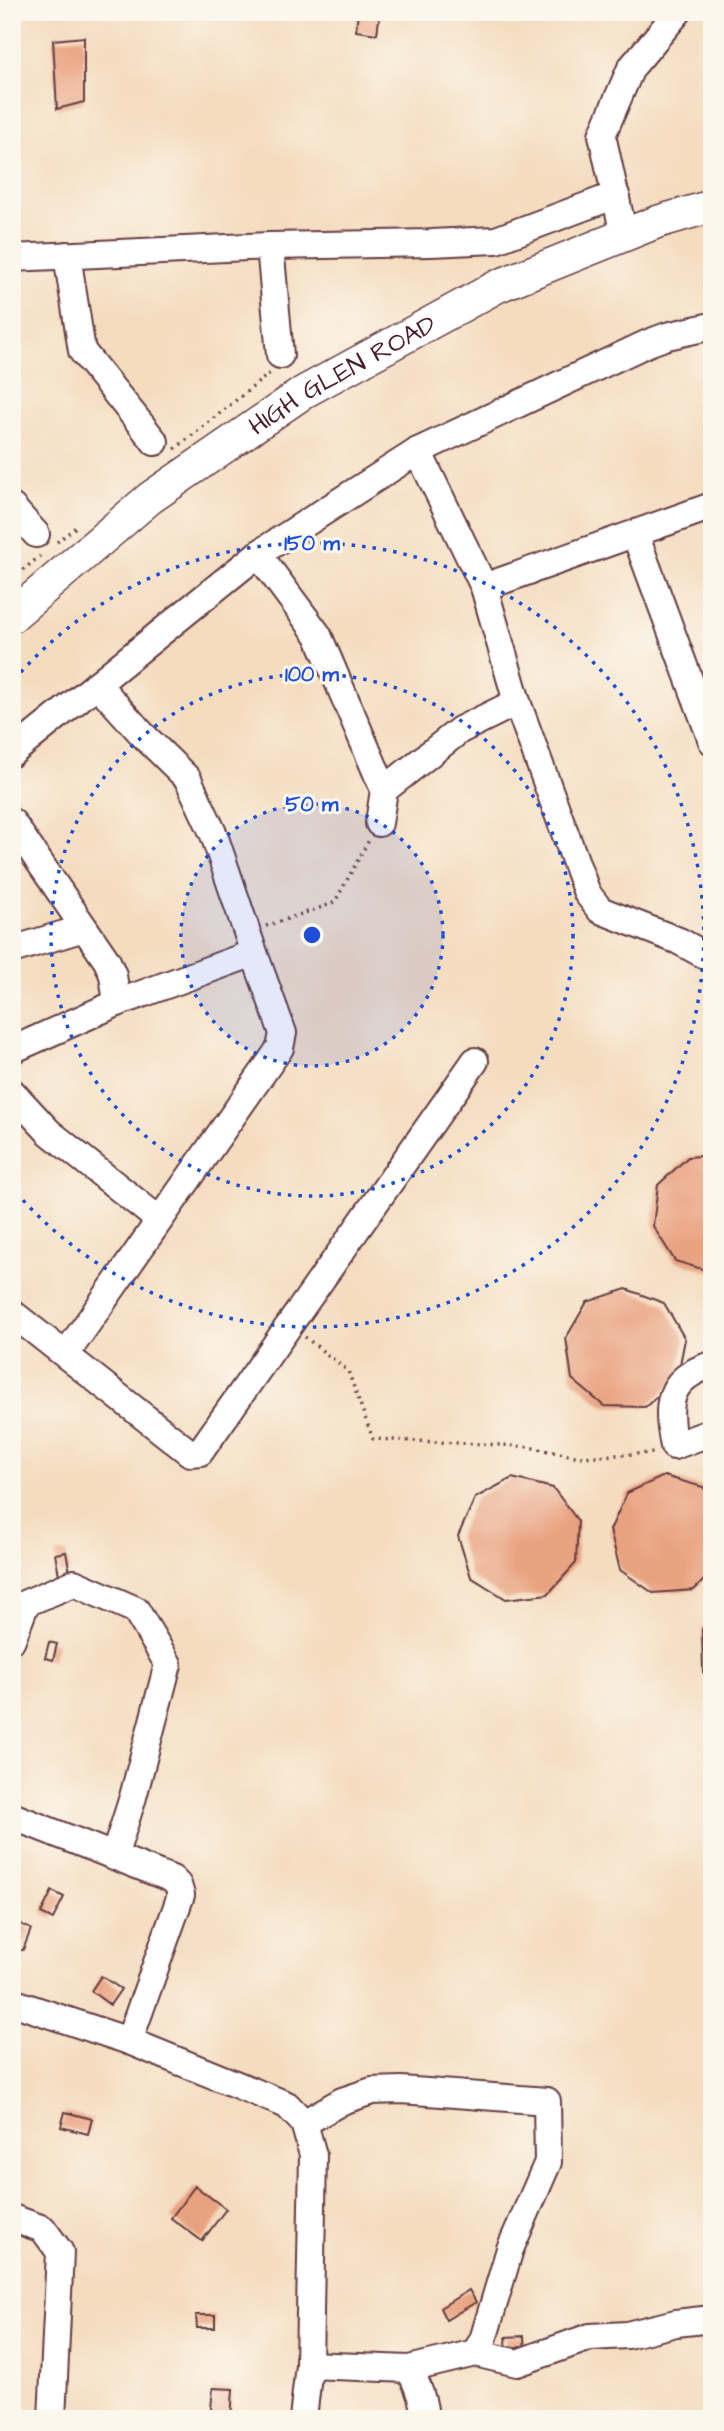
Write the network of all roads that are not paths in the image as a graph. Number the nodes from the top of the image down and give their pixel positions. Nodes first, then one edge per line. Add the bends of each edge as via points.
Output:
1 (678, 12) edge
2 (615, 195) junction
3 (712, 206) edge
4 (624, 235) junction
5 (270, 246) junction
6 (67, 255) junction
7 (12, 258) edge
8 (712, 326) edge
9 (280, 355) dead end
10 (155, 442) dead end
11 (418, 452) junction
12 (712, 506) edge
13 (12, 507) edge
14 (36, 534) dead end
15 (635, 534) junction
16 (258, 554) junction
17 (484, 587) junction
18 (12, 616) edge
19 (97, 684) junction
20 (517, 702) junction
21 (712, 741) edge
22 (12, 753) edge
23 (384, 790) junction
24 (12, 822) edge
25 (379, 823) road end
26 (84, 928) junction
27 (250, 943) junction
28 (12, 950) edge
29 (712, 959) edge
30 (117, 1003) junction
31 (12, 1050) edge
32 (475, 1061) dead end
33 (12, 1091) edge
34 (159, 1220) junction
35 (12, 1313) edge
36 (66, 1354) junction
37 (712, 1364) edge
38 (712, 1432) edge
39 (12, 1639) edge
40 (12, 1816) edge
41 (114, 1857) junction
42 (12, 2002) edge
43 (130, 2041) junction
44 (304, 2123) junction
45 (12, 2218) edge
46 (712, 2319) edge
47 (475, 2353) junction
48 (309, 2365) junction
49 (409, 2369) junction
50 (52, 2419) edge
51 (303, 2419) edge
52 (425, 2419) edge

1 - 2 street via 631,68 602,135
2 - 4 street
2 - 5 street via 496,240
3 - 4 main road, HIGH GLEN ROAD
4 - 18 main road, HIGH GLEN ROAD via 498,286 304,392 150,498
5 - 6 street
5 - 9 street
6 - 7 street
6 - 10 street via 82,351
8 - 11 street via 648,343
11 - 16 street
11 - 17 street
12 - 15 street
13 - 14 street
15 - 17 street
15 - 21 street
16 - 19 street
16 - 23 street via 318,635
17 - 20 street
19 - 22 street
19 - 27 street via 188,779 214,835
20 - 23 street via 460,730
20 - 29 street via 592,903
23 - 25 street
24 - 26 street
26 - 28 street
26 - 30 street via 107,961
27 - 30 street
27 - 34 street via 283,1033 282,1045
30 - 31 street
32 - 36 street via 203,1450 190,1453
33 - 34 street via 49,1132
34 - 36 street
35 - 36 street
37 - 38 street via 689,1374 673,1394 668,1412 674,1446
39 - 41 street via 26,1603 74,1583 136,1610 168,1664
40 - 41 street
41 - 43 street via 172,1879 181,1890
42 - 43 street
43 - 44 street via 287,2105
44 - 47 street via 342,2101 372,2091 547,2101 548,2162 510,2249
44 - 48 street via 313,2155
45 - 50 street via 43,2230 60,2252
46 - 47 street via 590,2337 517,2363
47 - 49 street
48 - 49 street
48 - 51 street
49 - 52 street via 417,2382

